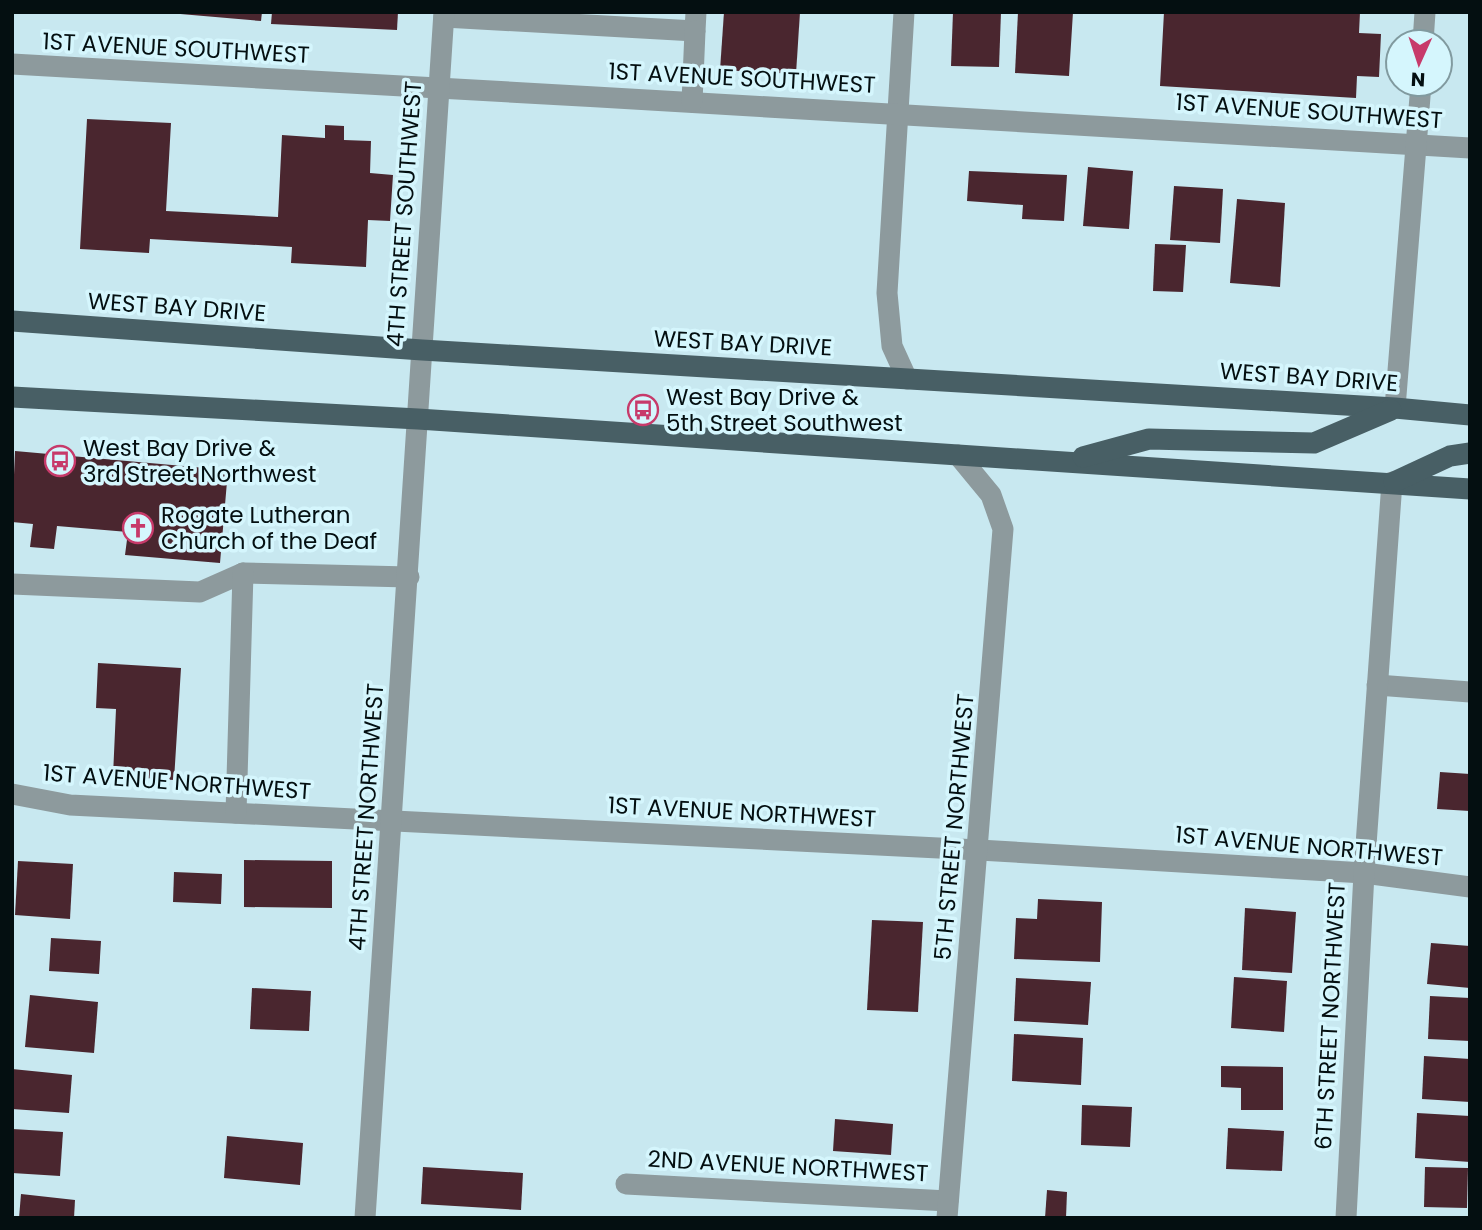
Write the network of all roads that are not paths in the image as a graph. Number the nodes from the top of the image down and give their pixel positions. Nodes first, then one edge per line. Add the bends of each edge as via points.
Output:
1 (904, 12) edge
2 (444, 15) edge
3 (696, 21) edge
4 (12, 64) edge
5 (438, 90) junction
6 (1420, 98) edge
7 (692, 102) junction
8 (898, 112) junction
9 (1417, 144) junction
10 (1470, 148) edge
11 (12, 321) edge
12 (422, 350) junction
13 (907, 379) junction
14 (12, 397) edge
15 (1395, 408) junction
16 (1470, 415) edge
17 (418, 419) junction
18 (1470, 453) edge
19 (958, 455) junction
20 (1067, 461) junction
21 (1392, 482) junction
22 (1470, 489) edge
23 (243, 573) junction
24 (409, 577) junction
25 (12, 584) edge
26 (1377, 685) junction
27 (1470, 692) edge
28 (12, 794) edge
29 (236, 813) junction
30 (392, 822) junction
31 (979, 849) junction
32 (1364, 873) junction
33 (1470, 887) edge
34 (626, 1184) dead end
35 (947, 1209) edge
36 (365, 1218) edge
37 (1346, 1218) edge

1 - 8 street
2 - 3 street
2 - 5 street, 4TH STREET SOUTHWEST
3 - 7 street
4 - 5 street, 1ST AVENUE SOUTHWEST
5 - 7 street, 1ST AVENUE SOUTHWEST
5 - 12 street, 4TH STREET SOUTHWEST
6 - 9 street
7 - 8 street, 1ST AVENUE SOUTHWEST
8 - 9 street, 1ST AVENUE SOUTHWEST
8 - 13 street via 887,293 892,346
9 - 10 street, 1ST AVENUE SOUTHWEST
9 - 15 street
11 - 12 main road, WEST BAY DRIVE
12 - 13 main road, WEST BAY DRIVE
12 - 17 street, 4TH STREET SOUTHWEST
13 - 15 main road, WEST BAY DRIVE
14 - 17 main road
15 - 16 main road, WEST BAY DRIVE
15 - 20 main road via 1314,443 1149,439
17 - 19 main road
17 - 24 street, 4TH STREET NORTHWEST
18 - 21 main road via 1450,456
19 - 20 main road
19 - 31 street, 5TH STREET NORTHWEST via 991,495 1003,529
20 - 21 main road
21 - 22 main road
21 - 26 street, 6TH STREET NORTHWEST
23 - 24 street
23 - 25 street via 200,593
23 - 29 street
24 - 30 street, 4TH STREET NORTHWEST
26 - 27 street
26 - 32 street, 6TH STREET NORTHWEST
28 - 29 street, 1ST AVENUE NORTHWEST via 70,805
29 - 30 street, 1ST AVENUE NORTHWEST
30 - 31 street, 1ST AVENUE NORTHWEST
30 - 36 street, 4TH STREET NORTHWEST
31 - 32 street, 1ST AVENUE NORTHWEST
31 - 35 street, 5TH STREET NORTHWEST
32 - 33 street, 1ST AVENUE NORTHWEST
32 - 37 street, 6TH STREET NORTHWEST
34 - 35 street, 2ND AVENUE NORTHWEST

